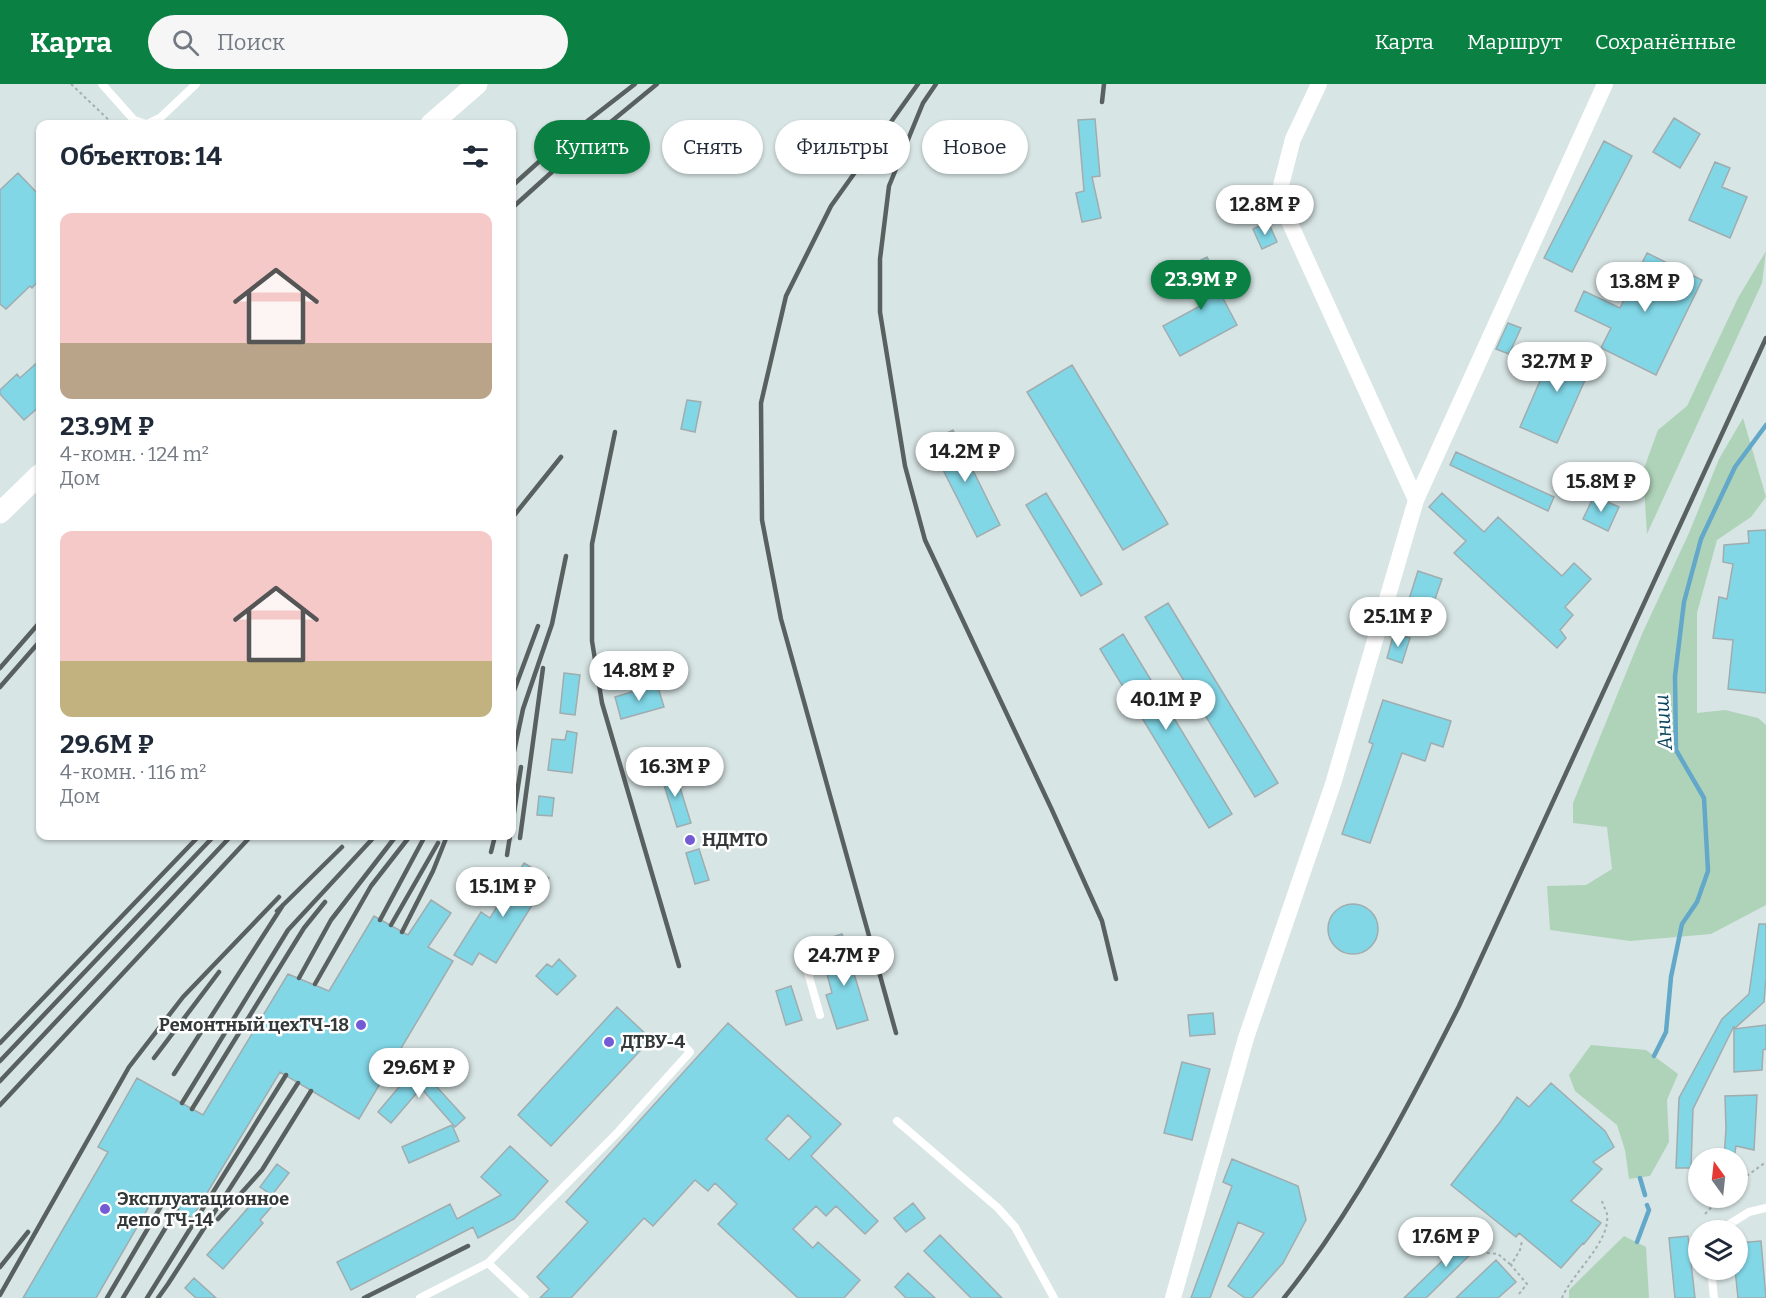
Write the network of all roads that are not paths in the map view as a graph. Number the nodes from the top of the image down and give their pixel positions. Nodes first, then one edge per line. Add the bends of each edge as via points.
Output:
1 (102, 84) edge
2 (196, 84) edge
3 (477, 84) edge
4 (1319, 84) edge
5 (1605, 84) edge
6 (134, 120) edge
7 (156, 120) edge
8 (435, 120) edge
9 (36, 478) edge
10 (1416, 500) junction
11 (0, 513) edge
12 (804, 959) dead end
13 (820, 1015) dead end
14 (676, 1038) dead end
15 (897, 1121) dead end
16 (1766, 1208) edge
17 (1736, 1220) edge
18 (488, 1263) junction
19 (1712, 1280) edge
20 (420, 1298) edge
21 (525, 1298) edge
22 (1054, 1298) edge
23 (1173, 1298) edge
24 (1714, 1298) edge

1 - 6 lane
2 - 7 lane
3 - 8 street
4 - 10 street via 1293,139 1278,197
5 - 10 street
9 - 11 street
10 - 23 street via 1333,784 1246,1038
12 - 13 lane
14 - 18 lane via 690,1052 618,1132
15 - 22 lane via 998,1208 1014,1227
16 - 17 lane
18 - 20 lane
18 - 21 lane
19 - 24 lane

